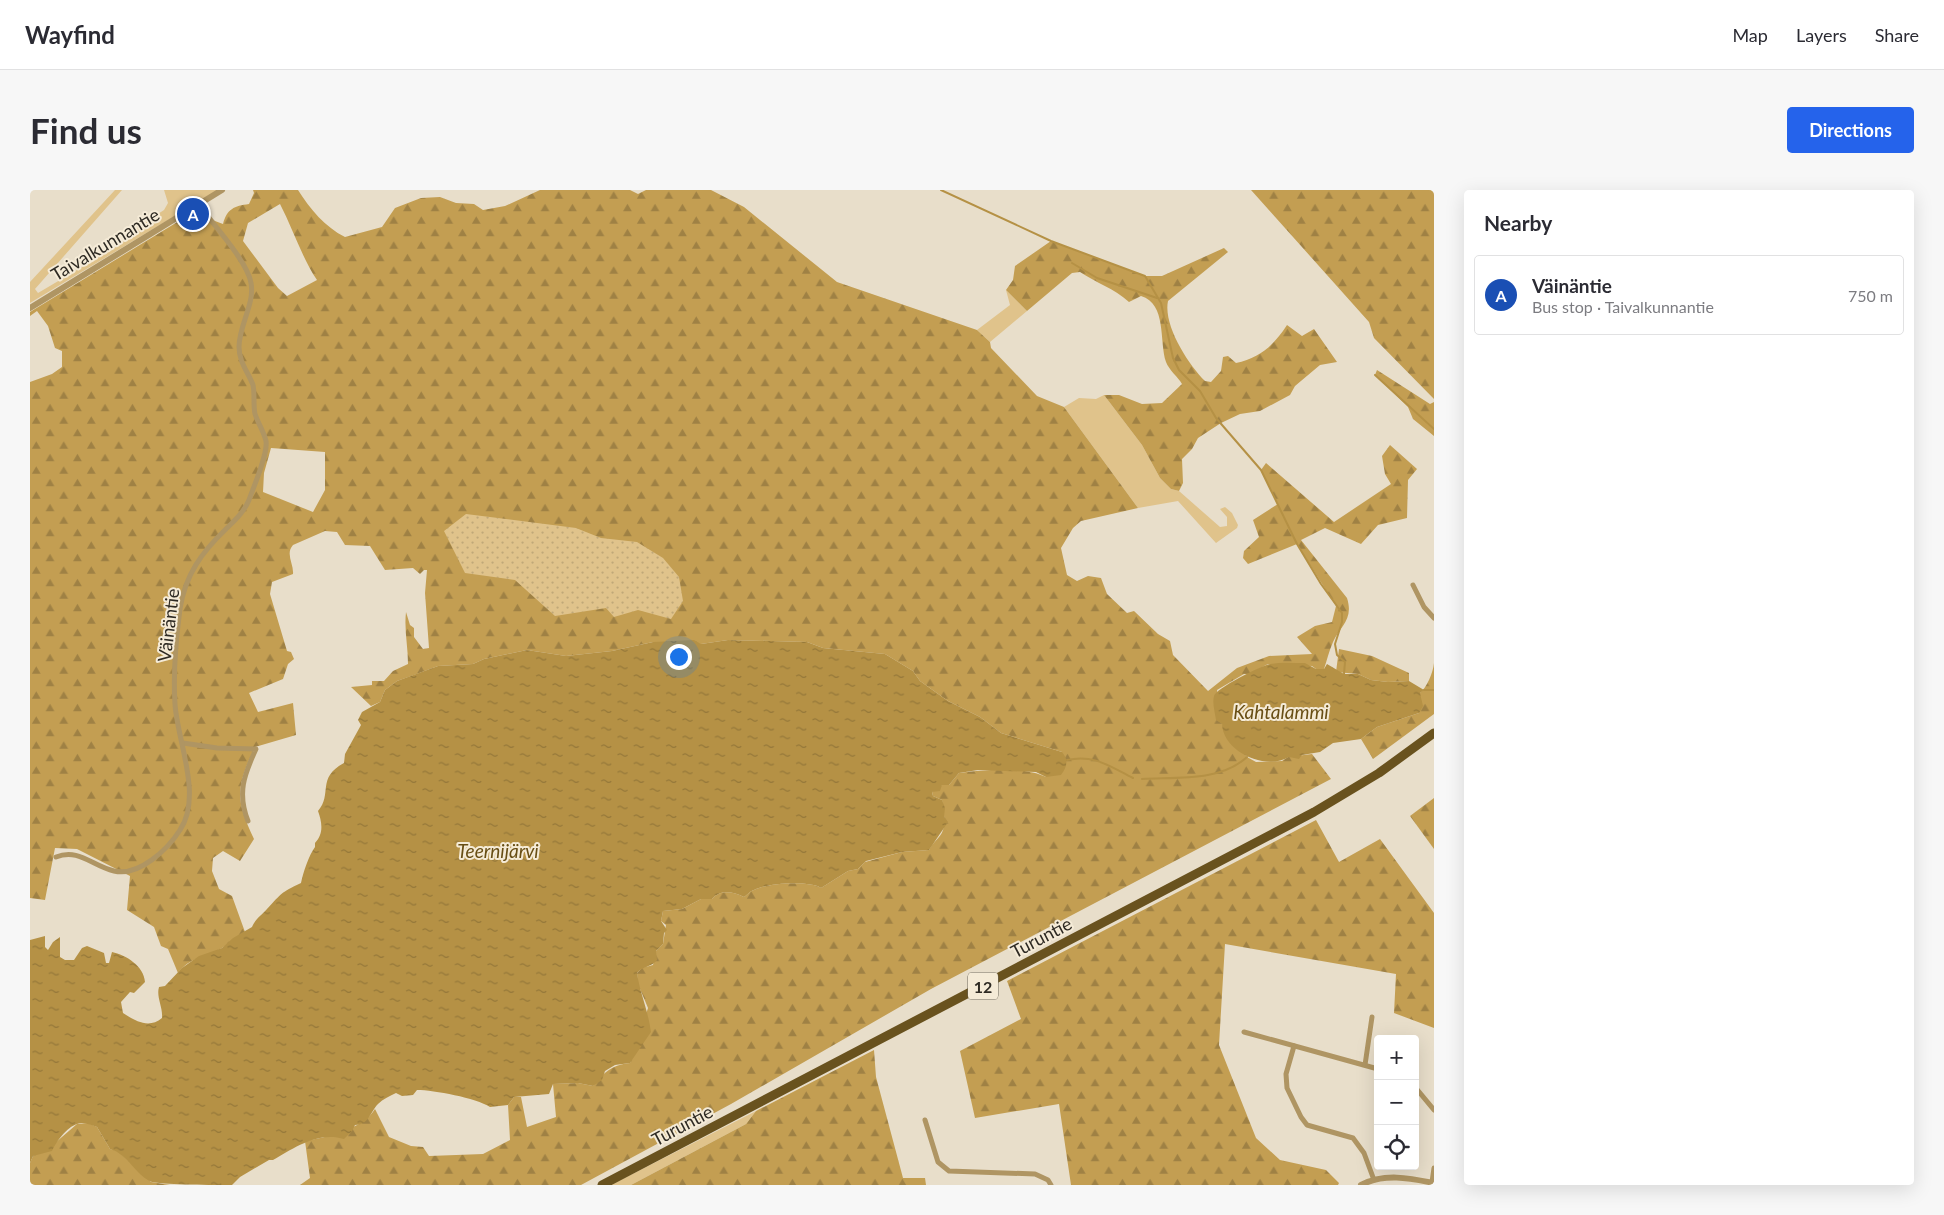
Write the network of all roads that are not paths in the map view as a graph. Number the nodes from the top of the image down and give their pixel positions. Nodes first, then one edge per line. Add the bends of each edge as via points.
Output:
1 (222, 190) edge
2 (198, 204) junction
3 (30, 308) edge
4 (1413, 585) dead end
5 (1434, 618) edge
6 (1434, 733) edge
7 (183, 743) junction
8 (248, 820) dead end
9 (56, 857) dead end
10 (1372, 1017) dead end
11 (1244, 1032) dead end
12 (1294, 1046) junction
13 (1366, 1065) junction
14 (1374, 1068) edge
15 (1419, 1092) edge
16 (1434, 1110) edge
17 (925, 1120) dead end
18 (1434, 1168) edge
19 (1374, 1180) junction
20 (1433, 1182) edge
21 (602, 1185) edge
22 (1051, 1185) edge
23 (1361, 1185) edge

1 - 2 street, Taivalkunnantie
2 - 3 street, Taivalkunnantie
2 - 7 street, Väinäntie via 244,265 252,282 252,297 239,349 252,384 255,414 264,436 266,452 243,511 189,574 182,599 175,704
4 - 5 street
6 - 21 highway, Turuntie / 12 via 1378,773 1314,812
7 - 8 street via 256,749 243,783 241,800
7 - 9 street, Väinäntie via 187,757 188,811 182,828 168,845 142,866 122,872 71,853
10 - 13 street
11 - 12 street
12 - 13 street
12 - 19 street via 1286,1074 1287,1088 1301,1117 1306,1125 1353,1138 1364,1153
13 - 14 street
15 - 16 street
17 - 22 street via 938,1162 949,1172 1035,1174
18 - 20 street
19 - 20 street via 1397,1177
19 - 23 street

